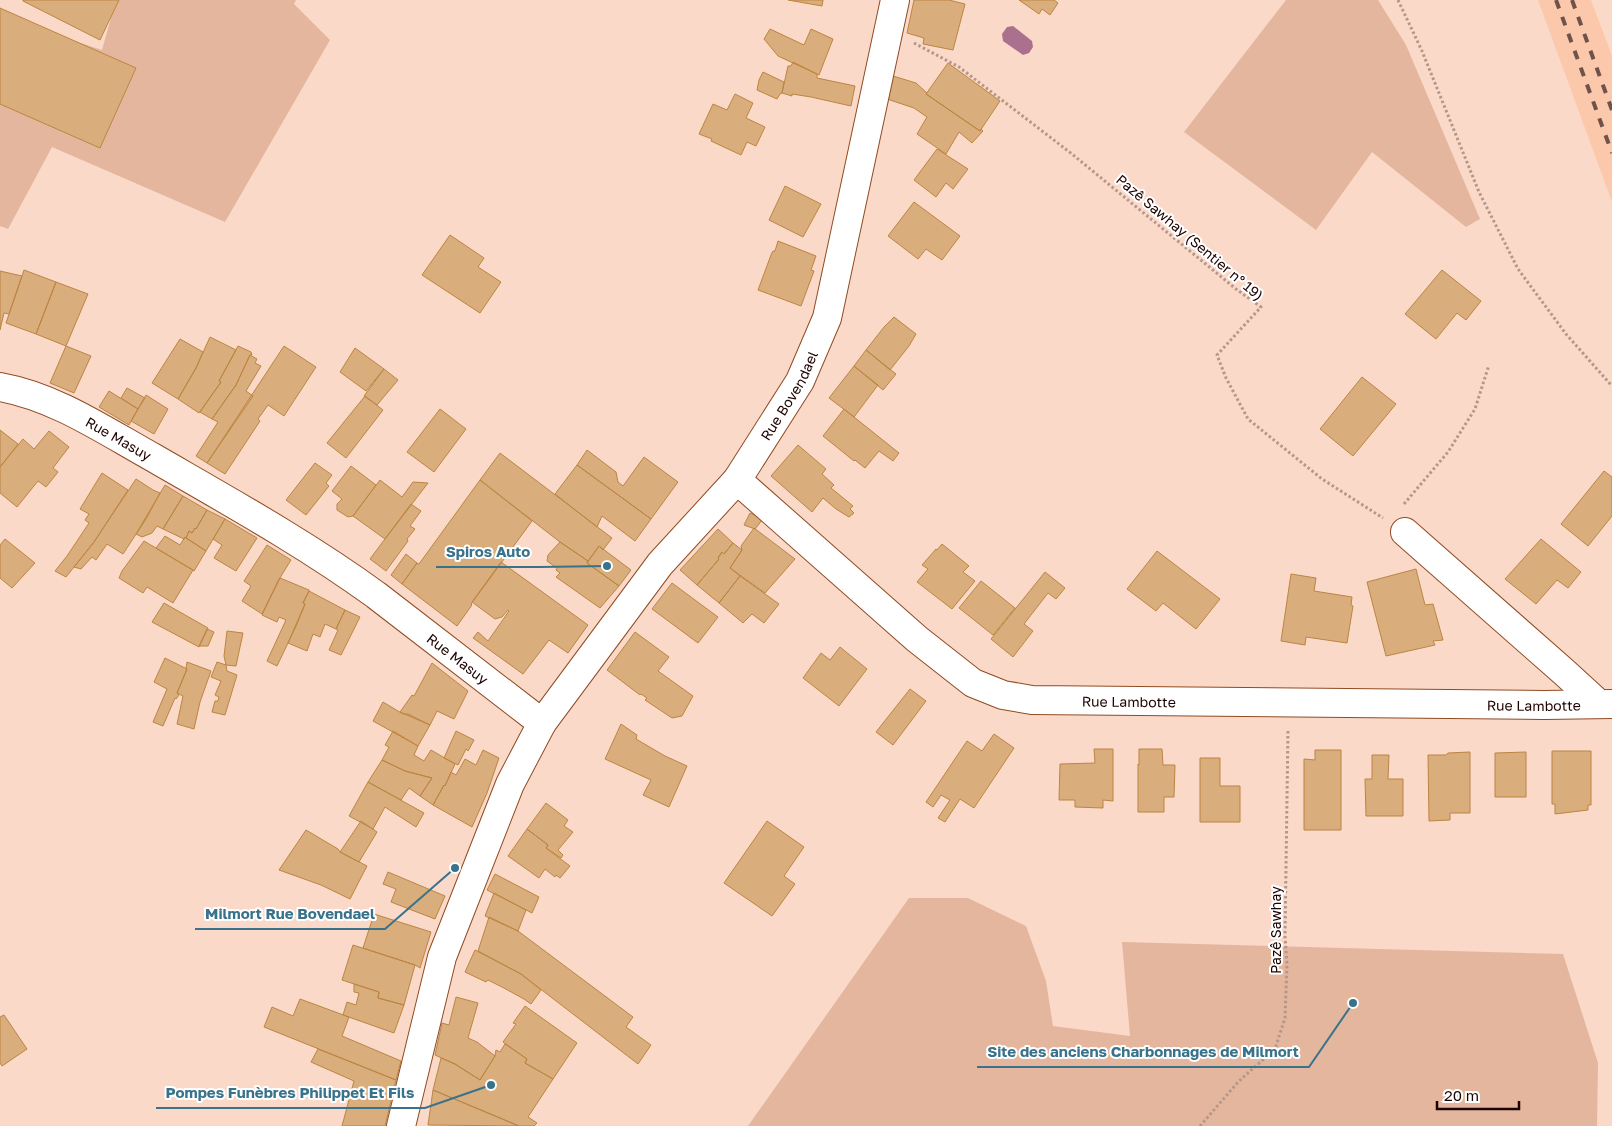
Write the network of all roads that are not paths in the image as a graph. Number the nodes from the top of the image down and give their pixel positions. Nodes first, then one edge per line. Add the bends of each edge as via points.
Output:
1 (895, 0) edge
2 (0, 387) edge
3 (737, 480) junction
4 (1405, 532) road end
5 (1605, 704) edge
6 (542, 723) junction
7 (401, 1126) edge

1 - 3 street, Rue Bovendael via 827,318 800,381
2 - 6 street, Rue Masuy via 44,399 82,418 272,525 356,581
3 - 5 street, Rue Lambotte via 916,639 973,682 1003,694 1032,700
3 - 6 street, Rue Bovendael via 660,564
4 - 5 street, Rue Lambotte
6 - 7 street via 510,784 442,958

